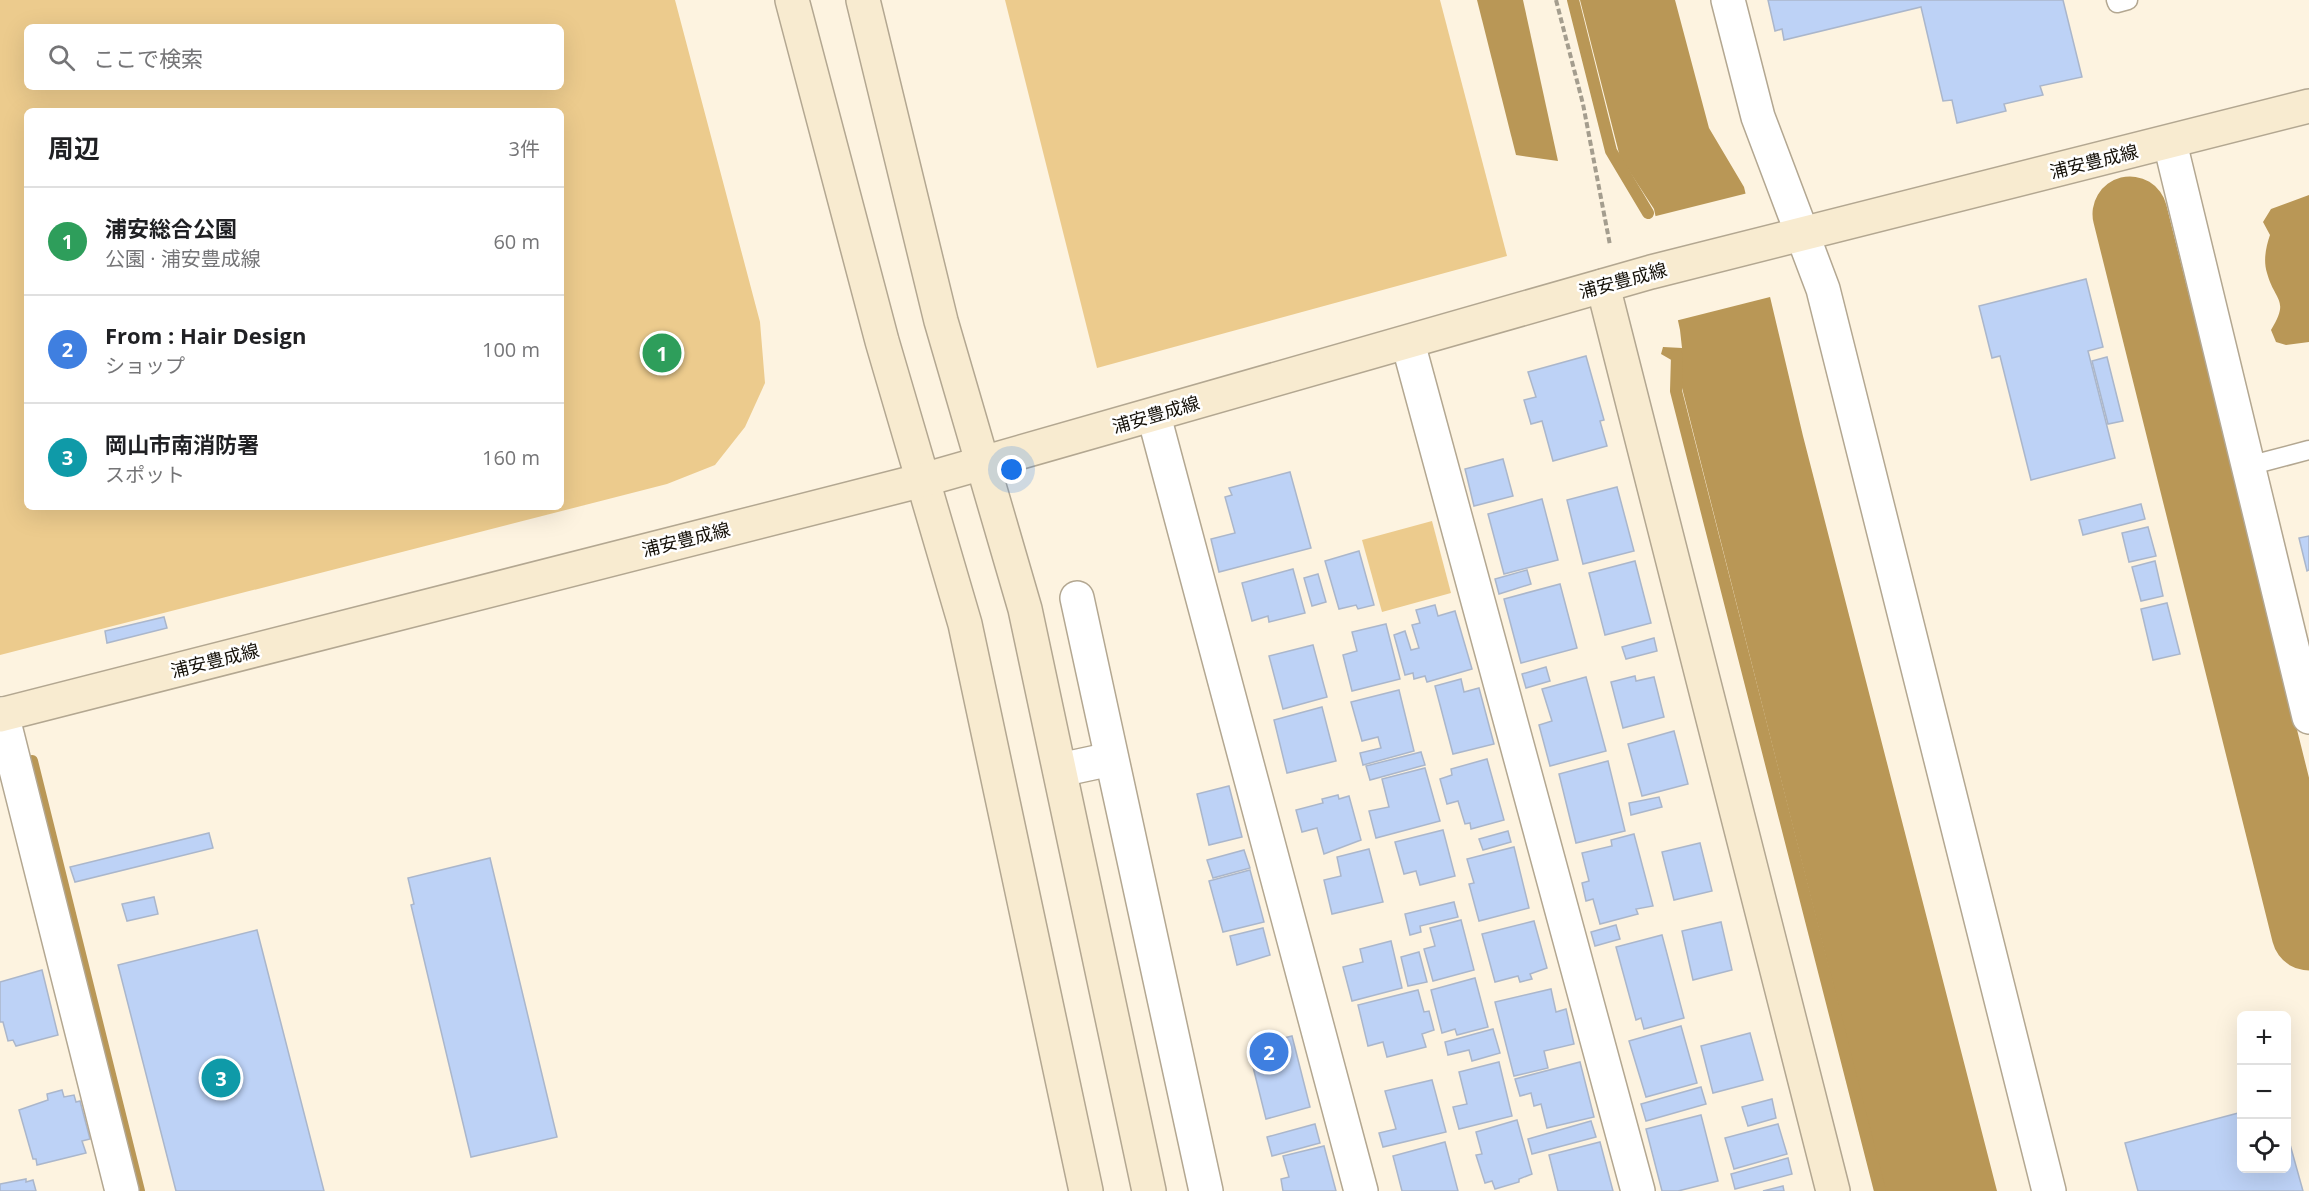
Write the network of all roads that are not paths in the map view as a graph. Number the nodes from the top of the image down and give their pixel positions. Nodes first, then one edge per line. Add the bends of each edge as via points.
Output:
1 (792, 0) edge
2 (863, 0) edge
3 (1728, 0) edge
4 (2116, 0) edge
5 (2128, 0) edge
6 (2309, 106) edge
7 (2170, 142) junction
8 (1803, 235) junction
9 (1603, 286) junction
10 (1408, 343) junction
11 (1154, 416) junction
12 (2309, 450) edge
13 (983, 462) junction
14 (2248, 466) junction
15 (923, 480) junction
16 (1077, 598) dead end
17 (2303, 665) edge
18 (1, 715) edge
19 (2309, 717) edge
20 (1111, 759) junction
21 (1060, 770) junction
22 (122, 1191) edge
23 (1086, 1191) edge
24 (1149, 1191) edge
25 (1206, 1191) edge
26 (1361, 1191) edge
27 (1638, 1191) edge
28 (1833, 1191) edge
29 (2049, 1191) edge

1 - 15 street
2 - 13 street via 941,321
3 - 8 street via 1758,117
4 - 5 lane
6 - 7 street, 浦安豊成線
7 - 8 street, 浦安豊成線
7 - 14 street
8 - 9 street, 浦安豊成線
8 - 29 street via 1823,289
9 - 10 street, 浦安豊成線
9 - 28 street
10 - 11 street, 浦安豊成線
10 - 27 street
11 - 13 street, 浦安豊成線
11 - 26 street
12 - 14 lane
13 - 15 street, 浦安豊成線
13 - 21 street via 1025,609
14 - 17 street
15 - 18 street, 浦安豊成線
15 - 23 street via 965,624
16 - 20 street
17 - 19 street
18 - 22 street
20 - 21 street
20 - 25 street
21 - 24 street

